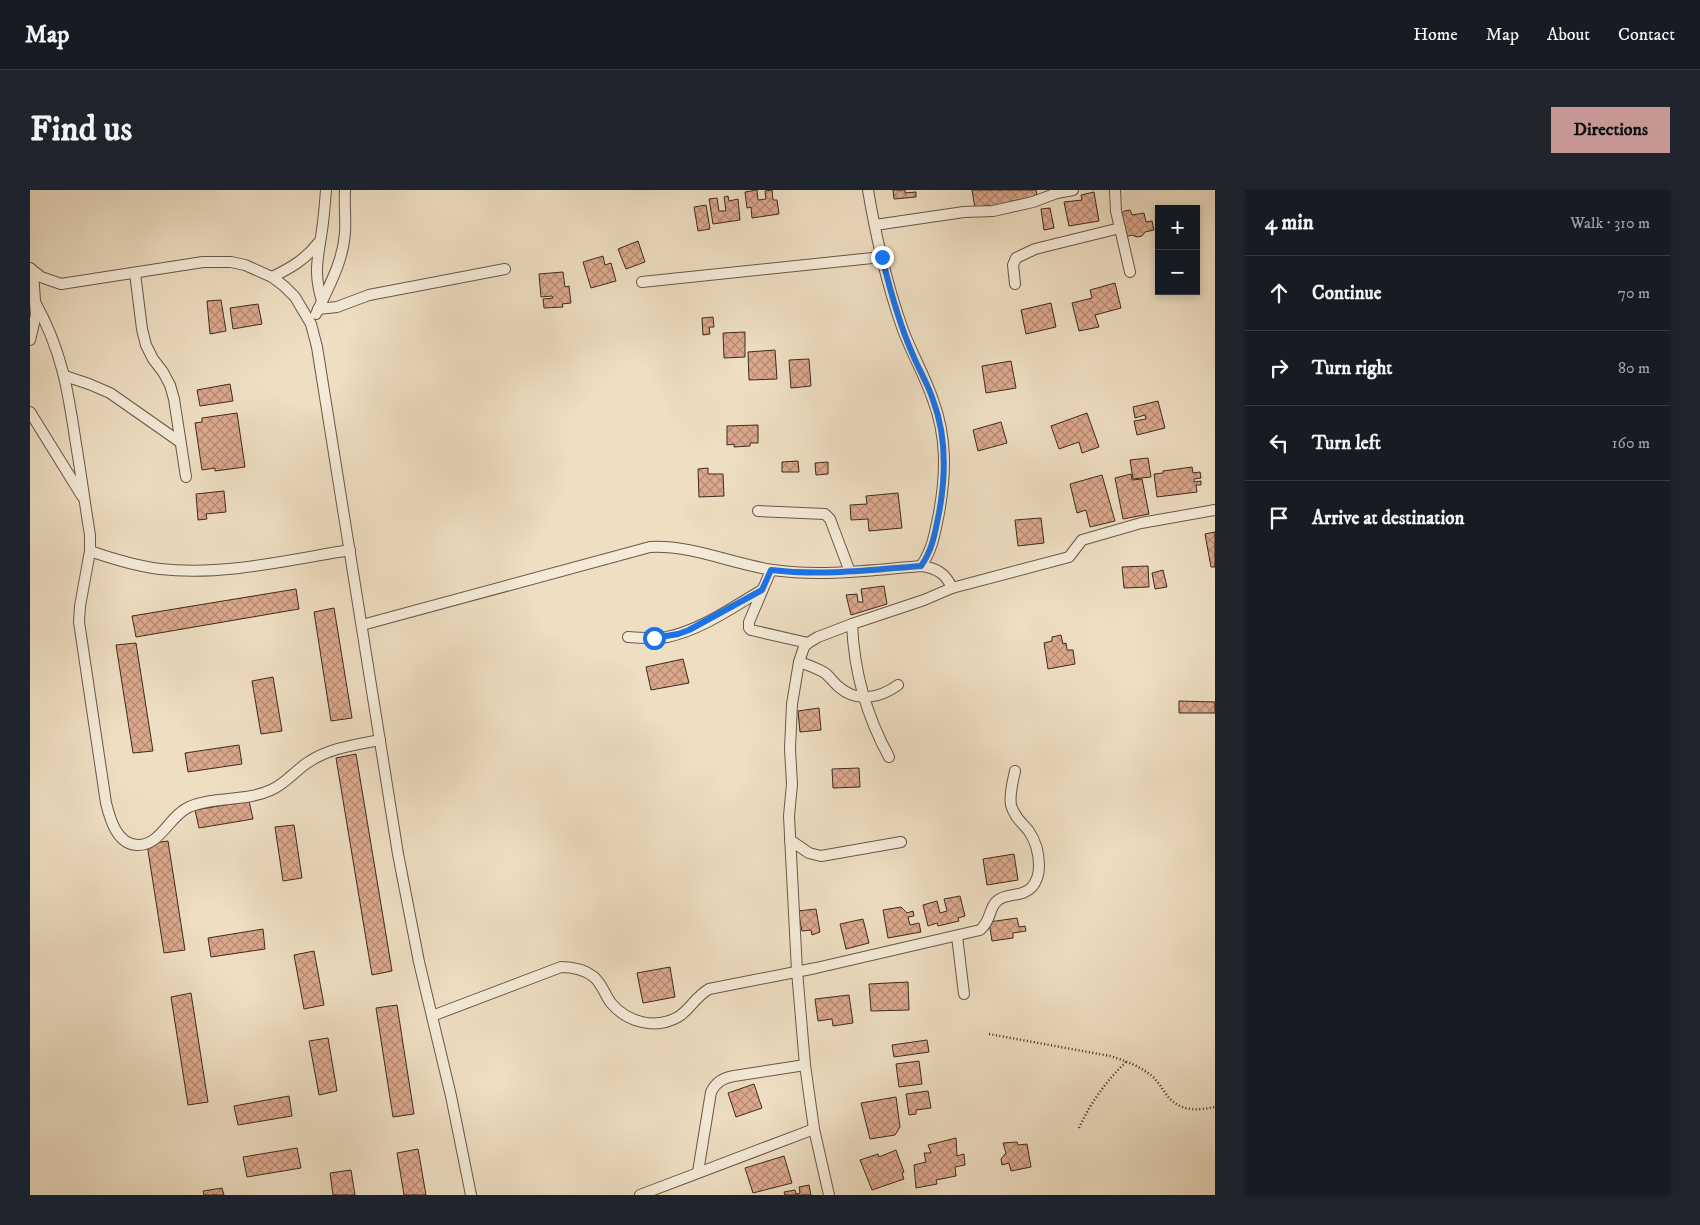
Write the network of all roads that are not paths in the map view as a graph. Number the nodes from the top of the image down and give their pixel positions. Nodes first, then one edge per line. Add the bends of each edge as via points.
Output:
1 (326, 190) edge
2 (345, 190) edge
3 (868, 190) edge
4 (1073, 190) edge
5 (1115, 190) edge
6 (875, 225) junction
7 (1120, 228) junction
8 (320, 241) junction
9 (882, 257) junction
10 (505, 269) dead end
11 (31, 270) edge
12 (1130, 272) dead end
13 (135, 273) junction
14 (272, 276) junction
15 (642, 282) dead end
16 (1015, 284) dead end
17 (35, 302) junction
18 (320, 305) junction
19 (311, 324) junction
20 (30, 340) edge
21 (65, 376) junction
22 (30, 412) edge
23 (180, 442) junction
24 (186, 477) dead end
25 (85, 501) junction
26 (1215, 510) edge
27 (758, 511) dead end
28 (350, 550) junction
29 (90, 551) junction
30 (921, 566) junction
31 (771, 570) junction
32 (850, 572) junction
33 (952, 588) junction
34 (762, 590) junction
35 (852, 624) junction
36 (362, 625) junction
37 (628, 637) dead end
38 (808, 643) junction
39 (799, 662) junction
40 (898, 685) dead end
41 (863, 698) junction
42 (380, 740) junction
43 (889, 757) dead end
44 (1015, 771) dead end
45 (790, 840) junction
46 (901, 842) dead end
47 (957, 936) junction
48 (797, 971) junction
49 (964, 994) dead end
50 (432, 1016) junction
51 (806, 1065) junction
52 (814, 1129) junction
53 (698, 1172) junction
54 (665, 1184) junction
55 (471, 1195) edge
56 (640, 1195) edge
57 (668, 1195) edge
58 (829, 1195) edge

1 - 8 street
2 - 18 street via 343,249
3 - 6 street
4 - 6 street via 993,211
5 - 7 street
6 - 9 street
7 - 12 street
7 - 16 street via 1027,252 1016,258 1013,265
8 - 14 street via 304,259
8 - 18 street via 316,271
9 - 15 street
9 - 30 street via 912,355 934,401 944,443 944,471 934,542
10 - 18 street via 369,295 337,307
11 - 13 street via 61,284
11 - 17 street
13 - 14 street via 217,261 245,265
13 - 23 street via 146,345 170,385
14 - 19 street via 295,297
17 - 20 street via 36,315
17 - 21 street via 53,338
18 - 19 street
19 - 28 street
21 - 23 street via 110,393
21 - 25 street
22 - 25 street
23 - 24 street
25 - 29 street
26 - 33 street via 1122,528 1082,540 1069,557
27 - 32 street via 826,514
28 - 29 street via 195,572 124,562
28 - 36 street
29 - 42 street via 80,606 81,638 106,803 120,838 136,845 145,844 190,807 262,794 322,754
30 - 32 street
30 - 33 street via 944,574
31 - 32 street
31 - 34 street
31 - 36 street via 686,548 650,547
33 - 35 street
34 - 37 street via 683,632 654,638
34 - 38 street via 749,628
35 - 38 street
35 - 41 street via 856,668
36 - 42 street
38 - 39 street
39 - 41 street via 826,674 844,692
39 - 45 street via 791,726
40 - 41 street via 878,696
41 - 43 street
42 - 50 street via 408,908
44 - 47 street via 1011,805 1037,846 1037,879 1022,894 998,900 980,930
45 - 46 street via 809,853 821,856
45 - 48 street
47 - 48 street
47 - 49 street
48 - 50 street via 709,989 678,1017 654,1024 628,1018 618,1011 596,979 574,967 561,967
48 - 51 street
50 - 55 street
51 - 52 street
51 - 53 street via 728,1077 718,1082 711,1092
52 - 53 street
52 - 58 street
53 - 54 street
54 - 56 street
54 - 57 street

